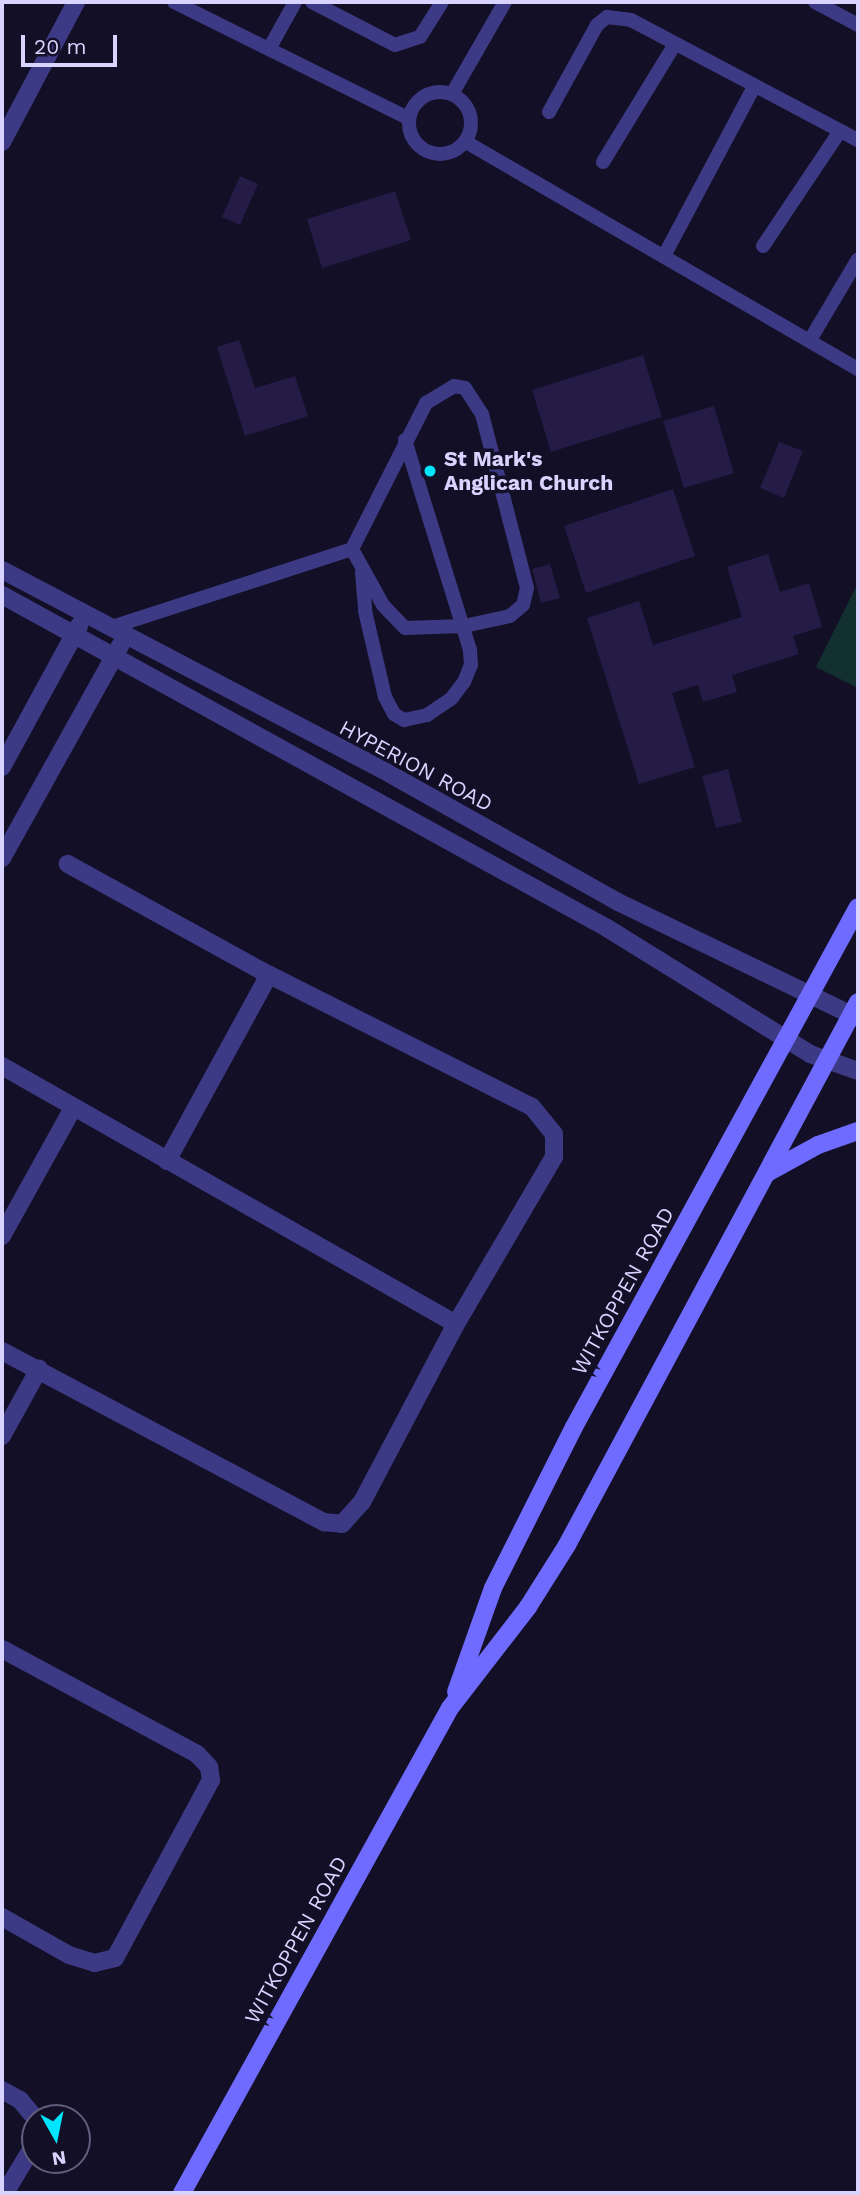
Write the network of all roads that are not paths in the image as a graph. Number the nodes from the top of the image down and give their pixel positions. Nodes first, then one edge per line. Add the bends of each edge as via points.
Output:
1 (76, 2) edge
2 (174, 2) edge
3 (295, 2) edge
4 (312, 2) edge
5 (442, 2) edge
6 (505, 2) edge
7 (815, 2) edge
8 (858, 25) edge
9 (675, 44) junction
10 (268, 49) junction
11 (754, 87) junction
12 (452, 94) junction
13 (549, 112) dead end
14 (408, 118) junction
15 (840, 131) junction
16 (858, 140) edge
17 (2, 142) edge
18 (466, 142) junction
19 (603, 162) dead end
20 (763, 246) dead end
21 (664, 257) junction
22 (858, 259) edge
23 (810, 340) junction
24 (858, 369) edge
25 (405, 440) junction
26 (352, 549) junction
27 (361, 566) junction
28 (2, 570) edge
29 (2, 595) edge
30 (85, 615) junction
31 (464, 626) junction
32 (117, 632) junction
33 (74, 634) junction
34 (114, 657) junction
35 (2, 767) edge
36 (4, 848) edge
37 (68, 864) dead end
38 (858, 907) edge
39 (270, 975) junction
40 (811, 996) junction
41 (856, 1012) edge
42 (786, 1040) junction
43 (828, 1058) junction
44 (2, 1066) edge
45 (858, 1071) edge
46 (73, 1108) junction
47 (858, 1131) edge
48 (167, 1161) junction
49 (767, 1173) junction
50 (2, 1236) edge
51 (456, 1324) junction
52 (2, 1351) edge
53 (39, 1370) junction
54 (2, 1436) edge
55 (2, 1649) edge
56 (450, 1708) junction
57 (2, 1917) edge
58 (2, 2091) edge
59 (23, 2104) edge
60 (21, 2166) edge
61 (5, 2193) edge
62 (182, 2193) edge

1 - 17 street
2 - 10 lane
3 - 10 lane
4 - 5 lane via 395,45 420,37
6 - 12 lane
7 - 8 lane
9 - 11 lane
9 - 13 lane via 631,20 607,17 597,25
9 - 19 lane
10 - 14 lane
11 - 15 lane
11 - 21 lane
12 - 14 lane via 425,95
12 - 18 lane via 471,114
14 - 18 lane via 412,138 427,153 455,151
15 - 16 lane
15 - 20 lane
18 - 21 lane
21 - 23 lane
22 - 23 lane
23 - 24 lane
25 - 26 lane
25 - 31 lane
25 - 31 lane via 426,403 439,393 454,386 474,397 527,588 523,605 510,616
26 - 27 lane
26 - 32 lane
27 - 31 lane via 383,605 405,628
27 - 31 lane via 365,611 385,697 394,714 414,720 451,699 471,665
28 - 30 street, HYPERION ROAD
29 - 33 street
30 - 32 street, HYPERION ROAD
30 - 33 street
32 - 34 street
32 - 40 street, HYPERION ROAD via 390,774 618,902
33 - 34 street
33 - 35 street
34 - 36 street
34 - 42 street via 607,928
37 - 39 street
38 - 40 main road, WITKOPPEN ROAD
39 - 48 street
39 - 51 street via 532,1107 547,1121 555,1146 549,1169
40 - 41 street, HYPERION ROAD
40 - 42 main road, WITKOPPEN ROAD
41 - 43 main road, WITKOPPEN ROAD
42 - 43 street
42 - 56 main road, WITKOPPEN ROAD via 574,1427 493,1588
43 - 45 street
43 - 49 main road, WITKOPPEN ROAD
44 - 46 street
46 - 48 street
46 - 50 street
47 - 49 main road via 818,1144
48 - 51 street
49 - 56 main road, WITKOPPEN ROAD via 567,1545 528,1607
51 - 53 street via 362,1502 342,1524 303,1512
52 - 53 street
53 - 54 street
55 - 57 street via 197,1754 209,1767 211,1780 115,1958 95,1963 69,1955
56 - 62 main road, WITKOPPEN ROAD
58 - 59 street
60 - 61 street

